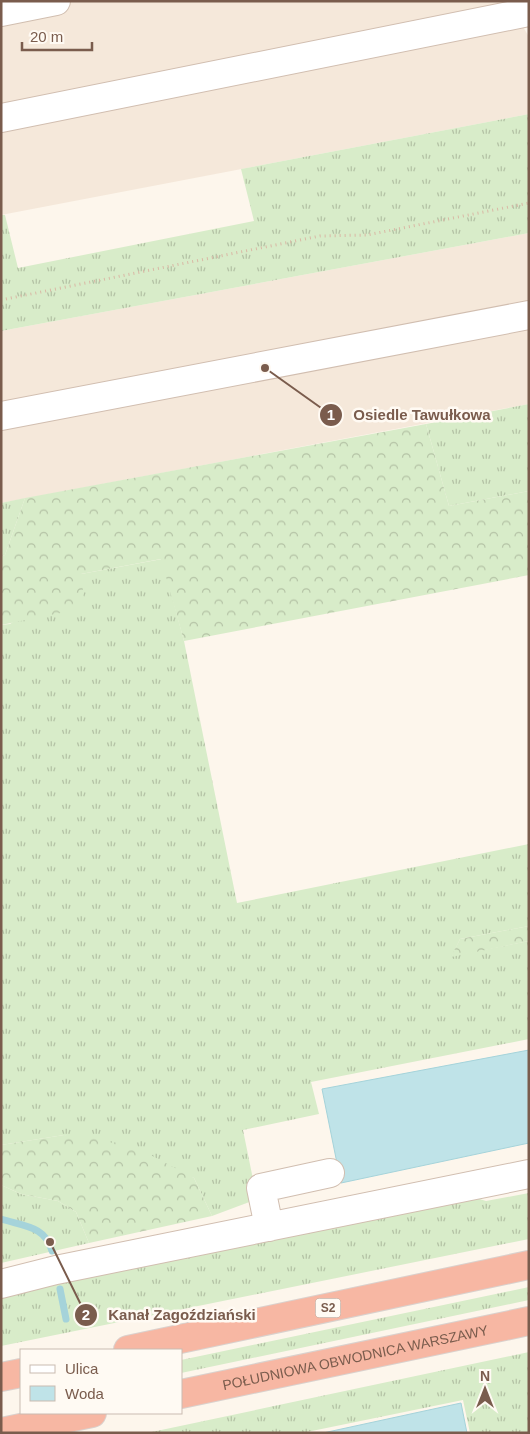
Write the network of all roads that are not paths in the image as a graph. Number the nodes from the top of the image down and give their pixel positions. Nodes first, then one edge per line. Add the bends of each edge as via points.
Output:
1 (56, 1) edge
2 (1, 12) edge
3 (529, 12) edge
4 (1, 118) edge
5 (529, 315) edge
6 (1, 416) edge
7 (330, 1173) dead end
8 (529, 1174) edge
9 (269, 1227) junction
10 (529, 1265) edge
11 (1, 1284) edge
12 (529, 1321) edge
13 (133, 1349) edge
14 (20, 1373) edge
15 (1, 1377) edge
16 (182, 1394) edge
17 (87, 1414) edge
18 (1, 1432) edge

1 - 2 street
3 - 4 street
5 - 6 street
7 - 9 street via 262,1188
8 - 9 street
9 - 11 street
10 - 13 highway, S2
12 - 16 highway, POŁUDNIOWA OBWODNICA WARSZAWY
14 - 15 highway
17 - 18 highway

